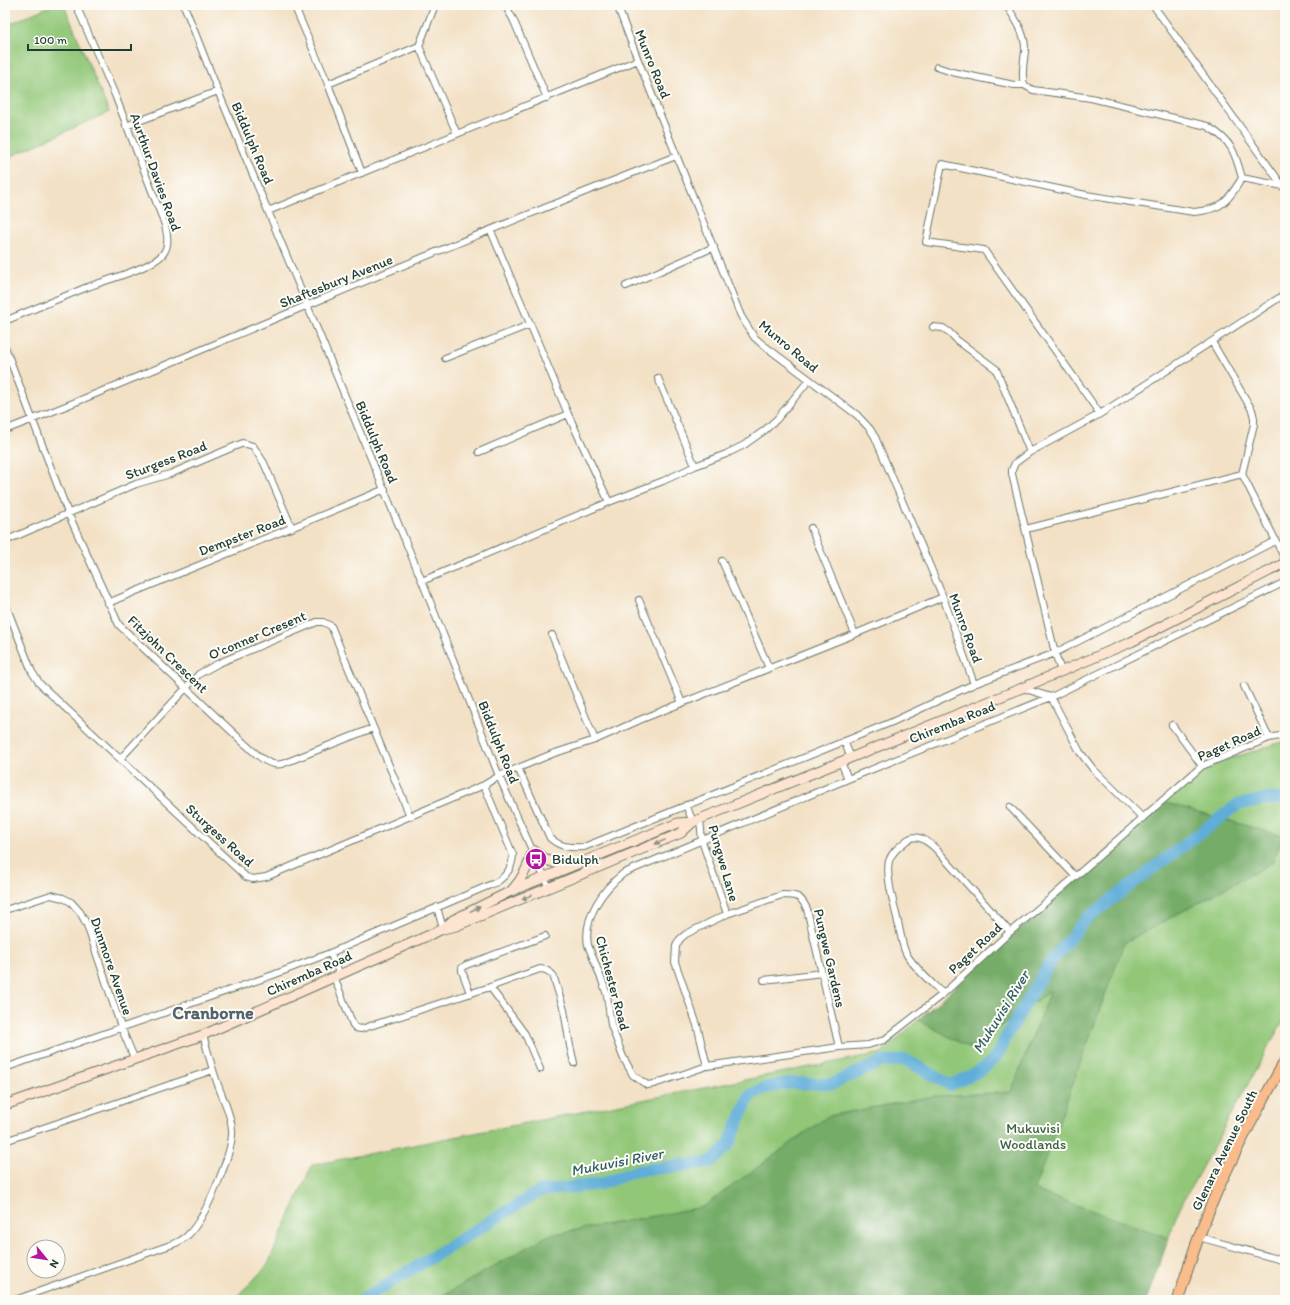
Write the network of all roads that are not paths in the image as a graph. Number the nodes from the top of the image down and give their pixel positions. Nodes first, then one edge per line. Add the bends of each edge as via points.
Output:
1 (76, 5) edge
2 (184, 5) edge
3 (294, 5) edge
4 (435, 5) edge
5 (505, 5) edge
6 (617, 5) edge
7 (1006, 5) edge
8 (1153, 5) edge
9 (419, 46) junction
10 (638, 60) junction
11 (937, 67) dead end
12 (328, 84) junction
13 (1024, 85) junction
14 (218, 91) junction
15 (547, 98) junction
16 (126, 126) junction
17 (457, 134) junction
18 (676, 156) junction
19 (362, 173) junction
20 (1242, 178) junction
21 (1284, 188) edge
22 (268, 211) junction
23 (490, 231) junction
24 (714, 247) junction
25 (626, 286) dead end
26 (1285, 294) edge
27 (308, 305) junction
28 (5, 321) edge
29 (529, 325) junction
30 (933, 327) dead end
31 (1212, 342) junction
32 (5, 347) edge
33 (445, 358) dead end
34 (658, 378) dead end
35 (809, 380) junction
36 (568, 414) junction
37 (1100, 414) junction
38 (33, 419) junction
39 (5, 430) edge
40 (479, 452) dead end
41 (1030, 452) junction
42 (695, 466) junction
43 (1242, 474) junction
44 (385, 489) junction
45 (609, 502) junction
46 (68, 513) junction
47 (292, 528) junction
48 (812, 528) dead end
49 (1026, 529) junction
50 (5, 541) edge
51 (1275, 541) junction
52 (1285, 559) edge
53 (722, 561) dead end
54 (1285, 563) edge
55 (422, 581) junction
56 (1285, 582) edge
57 (943, 597) junction
58 (639, 600) dead end
59 (5, 603) edge
60 (108, 603) junction
61 (552, 634) dead end
62 (856, 634) junction
63 (1055, 653) junction
64 (769, 668) junction
65 (1061, 671) junction
66 (974, 684) junction
67 (1244, 686) dead end
68 (186, 687) junction
69 (1022, 688) junction
70 (1051, 697) junction
71 (682, 703) junction
72 (1172, 725) dead end
73 (373, 728) junction
74 (1285, 734) edge
75 (1269, 738) junction
76 (596, 740) junction
77 (844, 741) junction
78 (851, 758) junction
79 (120, 759) junction
80 (841, 762) junction
81 (1202, 766) junction
82 (518, 768) junction
83 (500, 776) junction
84 (848, 779) junction
85 (484, 785) junction
86 (686, 805) junction
87 (1010, 806) dead end
88 (410, 816) junction
89 (1143, 818) junction
90 (696, 821) junction
91 (702, 841) junction
92 (533, 850) junction
93 (573, 866) junction
94 (624, 873) joint
95 (1075, 876) junction
96 (545, 878) junction
97 (549, 888) junction
98 (512, 891) junction
99 (438, 907) junction
100 (5, 910) edge
101 (727, 914) junction
102 (443, 929) junction
103 (1010, 932) junction
104 (545, 936) dead end
105 (330, 953) junction
106 (822, 974) junction
107 (337, 975) junction
108 (764, 980) dead end
109 (490, 987) junction
110 (470, 993) junction
111 (943, 994) junction
112 (121, 1027) junction
113 (203, 1035) junction
114 (839, 1047) junction
115 (135, 1060) junction
116 (1285, 1061) edge
117 (574, 1063) dead end
118 (707, 1066) junction
119 (5, 1068) edge
120 (540, 1069) dead end
121 (213, 1070) junction
122 (640, 1081) joint
123 (5, 1105) edge
124 (5, 1141) edge
125 (1199, 1237) junction
126 (1285, 1261) edge
127 (15, 1300) edge
128 (1178, 1300) edge

1 - 16 street, Aurthur Davies Road
2 - 14 street, Biddulph Road
3 - 12 street
4 - 9 street
5 - 15 street
6 - 10 street, Munro Road
7 - 13 street via 1024,39
8 - 21 street
9 - 12 street
9 - 17 street
10 - 15 street
10 - 18 street, Munro Road
11 - 13 street via 1014,85
12 - 19 street
13 - 20 street via 1033,90 1091,98 1207,126 1228,142 1237,156
14 - 16 street
14 - 22 street, Biddulph Road
15 - 17 street
16 - 28 street, Aurthur Davies Road via 165,224 168,241 163,255 143,267
17 - 19 street
18 - 23 street, Shaftesbury Avenue
18 - 24 street, Munro Road
19 - 22 street
20 - 21 street
20 - 37 street via 1224,203 1211,210 1194,212 1086,195 942,164 926,242 984,250
22 - 27 street, Biddulph Road
23 - 27 street, Shaftesbury Avenue
23 - 29 street
24 - 25 street
24 - 35 street, Munro Road via 741,316 750,331 766,347
26 - 31 street
27 - 38 street, Shaftesbury Avenue
27 - 44 street, Biddulph Road
29 - 33 street
29 - 36 street
30 - 41 street via 943,328 949,332 996,369
31 - 37 street
31 - 43 street via 1252,410 1254,418
32 - 38 street, Fitzjohn Crescent
34 - 42 street
35 - 42 street via 777,419 752,440
35 - 57 street, Munro Road via 857,415 876,437
36 - 40 street
36 - 45 street
37 - 41 street
38 - 39 street, Shaftesbury Avenue
38 - 46 street, Fitzjohn Crescent
41 - 49 street via 1015,463 1012,470
42 - 45 street
43 - 49 street
43 - 51 street
44 - 47 street, Dempster Road
44 - 55 street, Biddulph Road
45 - 55 street
46 - 47 street, Sturgess Road via 243,443 254,446 264,463
46 - 50 street, Sturgess Road
46 - 60 street, Fitzjohn Crescent
47 - 60 street, Dempster Road
48 - 62 street
49 - 63 street
51 - 52 street
51 - 63 street
53 - 64 street
54 - 65 main road, Chiremba Road via 1130,642
55 - 83 street, Biddulph Road
56 - 70 street, Chiremba Road
57 - 62 street, Sturgess Road
57 - 66 street, Munro Road
58 - 71 street
59 - 79 street, Sturgess Road via 36,680
60 - 68 street, Fitzjohn Crescent via 119,625
61 - 76 street
62 - 64 street, Sturgess Road
63 - 65 street
63 - 66 street
64 - 71 street, Sturgess Road
65 - 69 main road, Chiremba Road
66 - 77 street
67 - 75 street
68 - 73 street, Fitzjohn Crescent via 245,744 275,765
68 - 73 street, O'conner Cresent via 199,674 219,663 317,622 323,622 331,626
68 - 79 street, O'conner Cresent
69 - 70 street
69 - 78 main road, Chiremba Road
70 - 84 street, Chiremba Road
70 - 89 street via 1080,752 1092,769
71 - 76 street, Sturgess Road
72 - 81 street
73 - 88 street, O'conner Cresent
74 - 75 street, Paget Road
75 - 81 street, Paget Road
76 - 82 street, Sturgess Road
77 - 78 street
77 - 86 street
78 - 80 main road, Chiremba Road
79 - 88 street, Sturgess Road via 246,877 253,879 266,877
80 - 84 street
80 - 90 main road, Chiremba Road
81 - 89 street, Paget Road
82 - 83 street, Sturgess Road
82 - 86 street via 550,838 562,846 584,847
83 - 85 street, Sturgess Road
83 - 92 street, Biddulph Road
84 - 91 street, Chiremba Road
85 - 88 street, Sturgess Road
85 - 99 street via 513,855 513,862 505,876 497,882
86 - 90 street, Pungwe Lane
87 - 95 street
89 - 95 street, Paget Road
90 - 91 street, Pungwe Lane
90 - 93 main road, Chiremba Road via 678,824
90 -> 97 main road, Chiremba Road via 682,833
91 - 94 street, Chiremba Road
91 - 101 street, Pungwe Lane
92 - 93 main road via 553,863
92 - 96 street, Biddulph Road
92 - 98 main road via 527,870
93 - 96 main road, Chiremba Road
94 - 122 street, Chichester Road via 606,890 598,902 586,936 607,995 614,1034 623,1057 633,1075
95 - 103 street, Paget Road
96 - 97 street, Biddulph Road
96 - 98 main road, Chiremba Road
97 -> 102 main road, Chiremba Road
102 -> 98 main road, Chiremba Road via 453,920
99 - 102 street
99 - 105 street
100 - 112 street, Dunmore Avenue via 51,894 71,902 80,912 86,925
101 - 106 street, Pungwe Gardens via 782,895 798,897 807,909
101 - 118 street, Pungwe Gardens via 686,934 676,946 675,962 698,1025
102 - 107 main road, Chiremba Road
103 - 111 street, Paget Road
103 - 111 street via 927,841 916,837 909,838 894,851 888,868 905,951 910,960
104 - 110 street via 466,964 462,971
105 - 107 street
105 - 112 street via 238,988
106 - 108 street
106 - 114 street, Pungwe Gardens
107 - 110 street via 353,1025 361,1029
107 - 113 main road, Chiremba Road
109 - 110 street
109 - 117 street via 540,969 545,968 549,971 564,1010
109 - 120 street via 525,1034
111 - 114 street, Paget Road via 884,1040 868,1045
112 - 115 street, Dunmore Avenue
112 - 119 street
113 - 115 main road, Chiremba Road
113 - 121 street
114 - 118 street, Paget Road
115 - 123 main road, Chiremba Road
116 - 125 main road, Glenara Avenue South via 1242,1138
118 - 122 street, Paget Road via 654,1084 647,1085
121 - 124 street
121 - 127 street via 230,1119 232,1140 222,1172 195,1226 176,1243
125 - 126 street
125 - 128 main road, Glenara Avenue South

